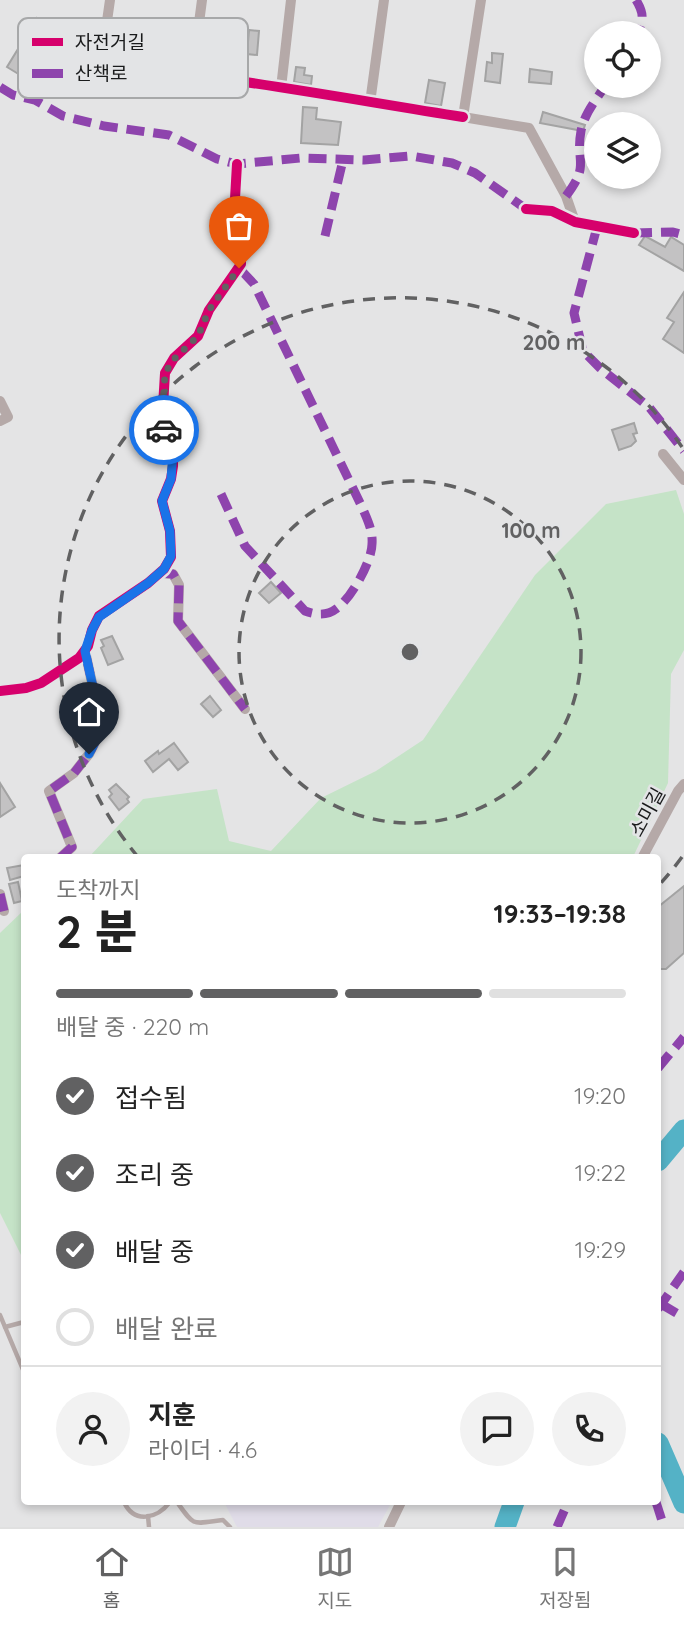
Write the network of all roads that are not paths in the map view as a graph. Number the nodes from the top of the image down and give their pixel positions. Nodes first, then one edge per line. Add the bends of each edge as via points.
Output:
1 (110, 0) edge
2 (202, 0) edge
3 (291, 0) edge
4 (384, 0) edge
5 (481, 0) edge
6 (107, 18) edge
7 (200, 18) edge
8 (248, 84) edge
9 (281, 88) junction
10 (370, 103) junction
11 (463, 117) junction
12 (237, 164) dead end
13 (526, 209) dead end
14 (575, 222) junction
15 (634, 233) dead end
16 (0, 401) edge
17 (0, 421) edge
18 (663, 454) dead end
19 (684, 480) edge
20 (159, 573) junction
21 (85, 651) junction
22 (0, 691) edge
23 (245, 709) dead end
24 (684, 784) edge
25 (64, 854) edge
26 (644, 854) edge
27 (0, 894) edge
28 (4, 911) dead end
29 (0, 1315) edge
30 (21, 1323) edge
31 (5, 1327) junction
32 (21, 1365) edge
33 (126, 1505) edge
34 (167, 1505) edge
35 (179, 1505) edge
36 (400, 1505) edge
37 (148, 1516) junction
38 (149, 1527) edge
39 (230, 1527) edge
40 (389, 1527) edge

1 - 6 street
2 - 7 street
3 - 9 street
4 - 10 street
5 - 11 street
8 - 9 street
9 - 10 street
10 - 11 street
11 - 14 street via 529,128 566,195
12 - 20 street via 234,216 241,264 209,310 198,336 165,373 162,423 173,466 162,501 172,544 171,556
13 - 14 street via 552,211
14 - 15 street
16 - 17 street via 8,416
18 - 19 street
20 - 21 street via 99,617
20 - 23 street via 173,574 179,585 178,621
21 - 22 street via 41,683
21 - 25 street via 102,728 74,773 49,791 72,847
24 - 26 street, 소미길
27 - 28 street
29 - 31 lane
30 - 31 lane
31 - 32 lane
33 - 37 lane via 138,1517
34 - 37 lane
35 - 39 lane via 197,1527 223,1520
36 - 40 street
37 - 38 lane

